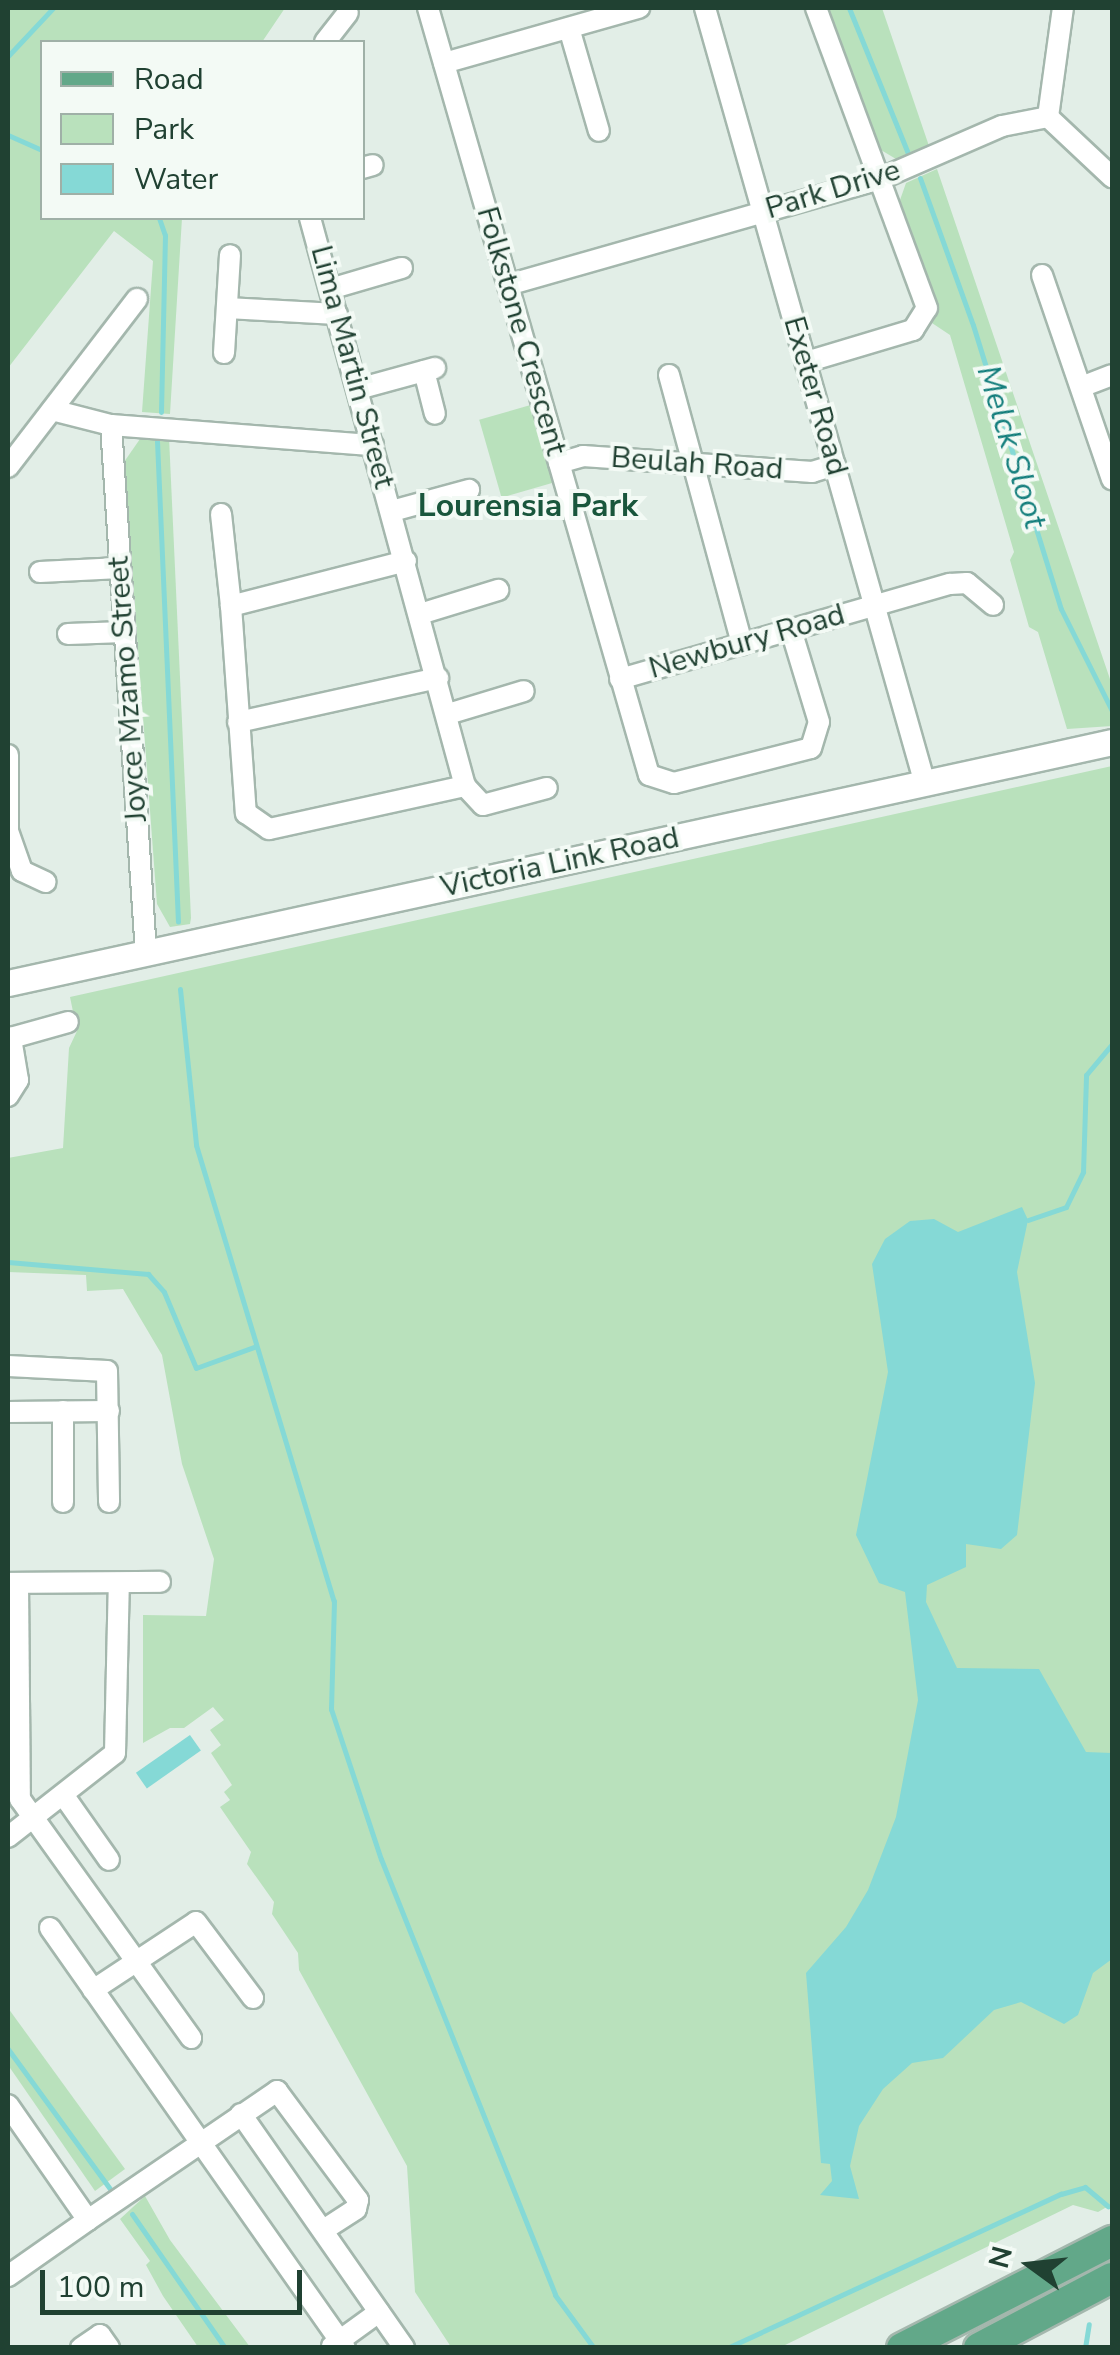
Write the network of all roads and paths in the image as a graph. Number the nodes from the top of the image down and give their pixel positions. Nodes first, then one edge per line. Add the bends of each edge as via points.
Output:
1 (428, 8) edge
2 (639, 8) edge
3 (705, 8) edge
4 (816, 8) edge
5 (1062, 8) edge
6 (348, 13) dead end
7 (569, 28) junction
8 (327, 40) edge
9 (444, 64) junction
10 (1048, 117) junction
11 (600, 130) dead end
12 (1112, 177) edge
13 (880, 179) junction
14 (763, 212) junction
15 (311, 220) edge
16 (230, 255) dead end
17 (402, 268) dead end
18 (1042, 275) dead end
19 (508, 285) junction
20 (330, 289) junction
21 (137, 299) dead end
22 (227, 308) junction
23 (337, 314) junction
24 (224, 353) dead end
25 (806, 362) junction
26 (669, 375) dead end
27 (1112, 375) edge
28 (1081, 387) junction
29 (358, 389) junction
30 (52, 410) junction
31 (435, 414) dead end
32 (111, 425) junction
33 (373, 445) junction
34 (559, 463) junction
35 (694, 463) junction
36 (835, 465) junction
37 (8, 467) edge
38 (1112, 478) edge
39 (470, 490) dead end
40 (392, 512) junction
41 (221, 514) dead end
42 (406, 562) junction
43 (120, 568) junction
44 (40, 572) dead end
45 (498, 590) dead end
46 (993, 605) dead end
47 (231, 606) junction
48 (875, 606) junction
49 (420, 614) junction
50 (791, 630) junction
51 (124, 632) junction
52 (68, 634) dead end
53 (742, 644) junction
54 (438, 678) junction
55 (620, 678) junction
56 (524, 692) dead end
57 (448, 714) junction
58 (238, 722) junction
59 (1112, 742) edge
60 (8, 755) edge
61 (926, 784) junction
62 (465, 786) junction
63 (548, 788) dead end
64 (8, 831) edge
65 (46, 882) dead end
66 (146, 953) junction
67 (8, 983) edge
68 (68, 1022) dead end
69 (8, 1096) edge
70 (8, 1366) edge
71 (109, 1411) junction
72 (8, 1412) edge
73 (63, 1412) junction
74 (63, 1502) dead end
75 (109, 1502) dead end
76 (160, 1582) dead end
77 (13, 1583) edge
78 (119, 1583) junction
79 (12, 1621) edge
80 (12, 1742) edge
81 (64, 1796) junction
82 (34, 1819) junction
83 (8, 1837) edge
84 (109, 1860) dead end
85 (50, 1928) dead end
86 (136, 1961) junction
87 (92, 1990) junction
88 (252, 1998) dead end
89 (191, 2038) dead end
90 (8, 2105) edge
91 (241, 2114) junction
92 (201, 2142) junction
93 (88, 2220) junction
94 (324, 2230) junction
95 (1112, 2241) edge
96 (8, 2276) edge
97 (1112, 2278) edge
98 (379, 2312) junction
99 (339, 2345) edge
100 (82, 2348) edge
101 (108, 2348) edge
102 (404, 2348) edge
103 (902, 2348) edge
104 (979, 2348) edge

1 - 9 street, Folkstone Crescent
2 - 7 street
3 - 14 street, Exeter Road
4 - 13 street
5 - 10 street
6 - 8 street
7 - 9 street
7 - 11 street
9 - 19 street, Folkstone Crescent
10 - 12 street
10 - 13 street, Park Drive via 1002,126
13 - 14 street, Park Drive
13 - 25 street via 926,302 925,318 913,330
14 - 19 street, Park Drive
14 - 25 street, Exeter Road
15 - 20 street, Lima Martin Street
16 - 22 street
17 - 20 street
18 - 28 street
19 - 34 street, Folkstone Crescent
20 - 23 street, Lima Martin Street
21 - 30 street
22 - 23 street
22 - 24 street
23 - 29 street, Lima Martin Street
25 - 36 street, Exeter Road
26 - 35 street
27 - 28 street
28 - 38 street
29 - 31 street via 429,370
29 - 33 street, Lima Martin Street
30 - 32 street
30 - 37 street
32 - 33 street
32 - 43 street, Joyce Mzamo Street
33 - 40 street, Lima Martin Street
34 - 35 street, Beulah Road via 583,456
34 - 55 street, Folkstone Crescent
35 - 36 street, Beulah Road via 812,472
35 - 53 street
36 - 48 street, Exeter Road
39 - 40 street
40 - 42 street, Lima Martin Street
41 - 47 street
42 - 47 street
42 - 49 street, Lima Martin Street
43 - 44 street
43 - 51 street, Joyce Mzamo Street
45 - 49 street
46 - 48 street, Newbury Road via 967,583
47 - 58 street
48 - 50 street, Newbury Road
48 - 61 street, Exeter Road
49 - 54 street, Lima Martin Street
50 - 53 street, Newbury Road
50 - 55 street, Folkstone Crescent via 819,722 811,748 796,757 660,783 645,769
51 - 52 street
51 - 66 street, Joyce Mzamo Street
53 - 55 street, Newbury Road
54 - 57 street, Lima Martin Street
54 - 58 street
56 - 57 street
57 - 62 street, Lima Martin Street
58 - 62 street via 246,814 269,829
59 - 61 street, Victoria Link Road
60 - 64 street
61 - 66 street, Victoria Link Road
62 - 63 street, Lima Martin Street via 477,804
64 - 65 street via 22,871
66 - 67 street, Victoria Link Road
68 - 69 street via 11,1038 18,1080
70 - 71 street via 102,1366 109,1375
71 - 73 street
71 - 75 street
72 - 73 street
73 - 74 street
76 - 78 street
77 - 78 street
77 - 79 street
78 - 81 street via 118,1743 107,1764
79 - 80 street
80 - 82 street via 17,1785
81 - 82 street
81 - 84 street
82 - 83 street
82 - 86 street
85 - 87 street
86 - 87 street
86 - 88 street via 196,1922
86 - 89 street
87 - 92 street
90 - 93 street
91 - 92 street
91 - 94 street
91 - 94 street via 273,2092 286,2097 358,2200 356,2209
92 - 93 street
92 - 99 street
93 - 96 street
94 - 98 street
95 - 103 main road
97 - 104 main road
98 - 99 street
98 - 102 street
100 - 101 street via 100,2335

